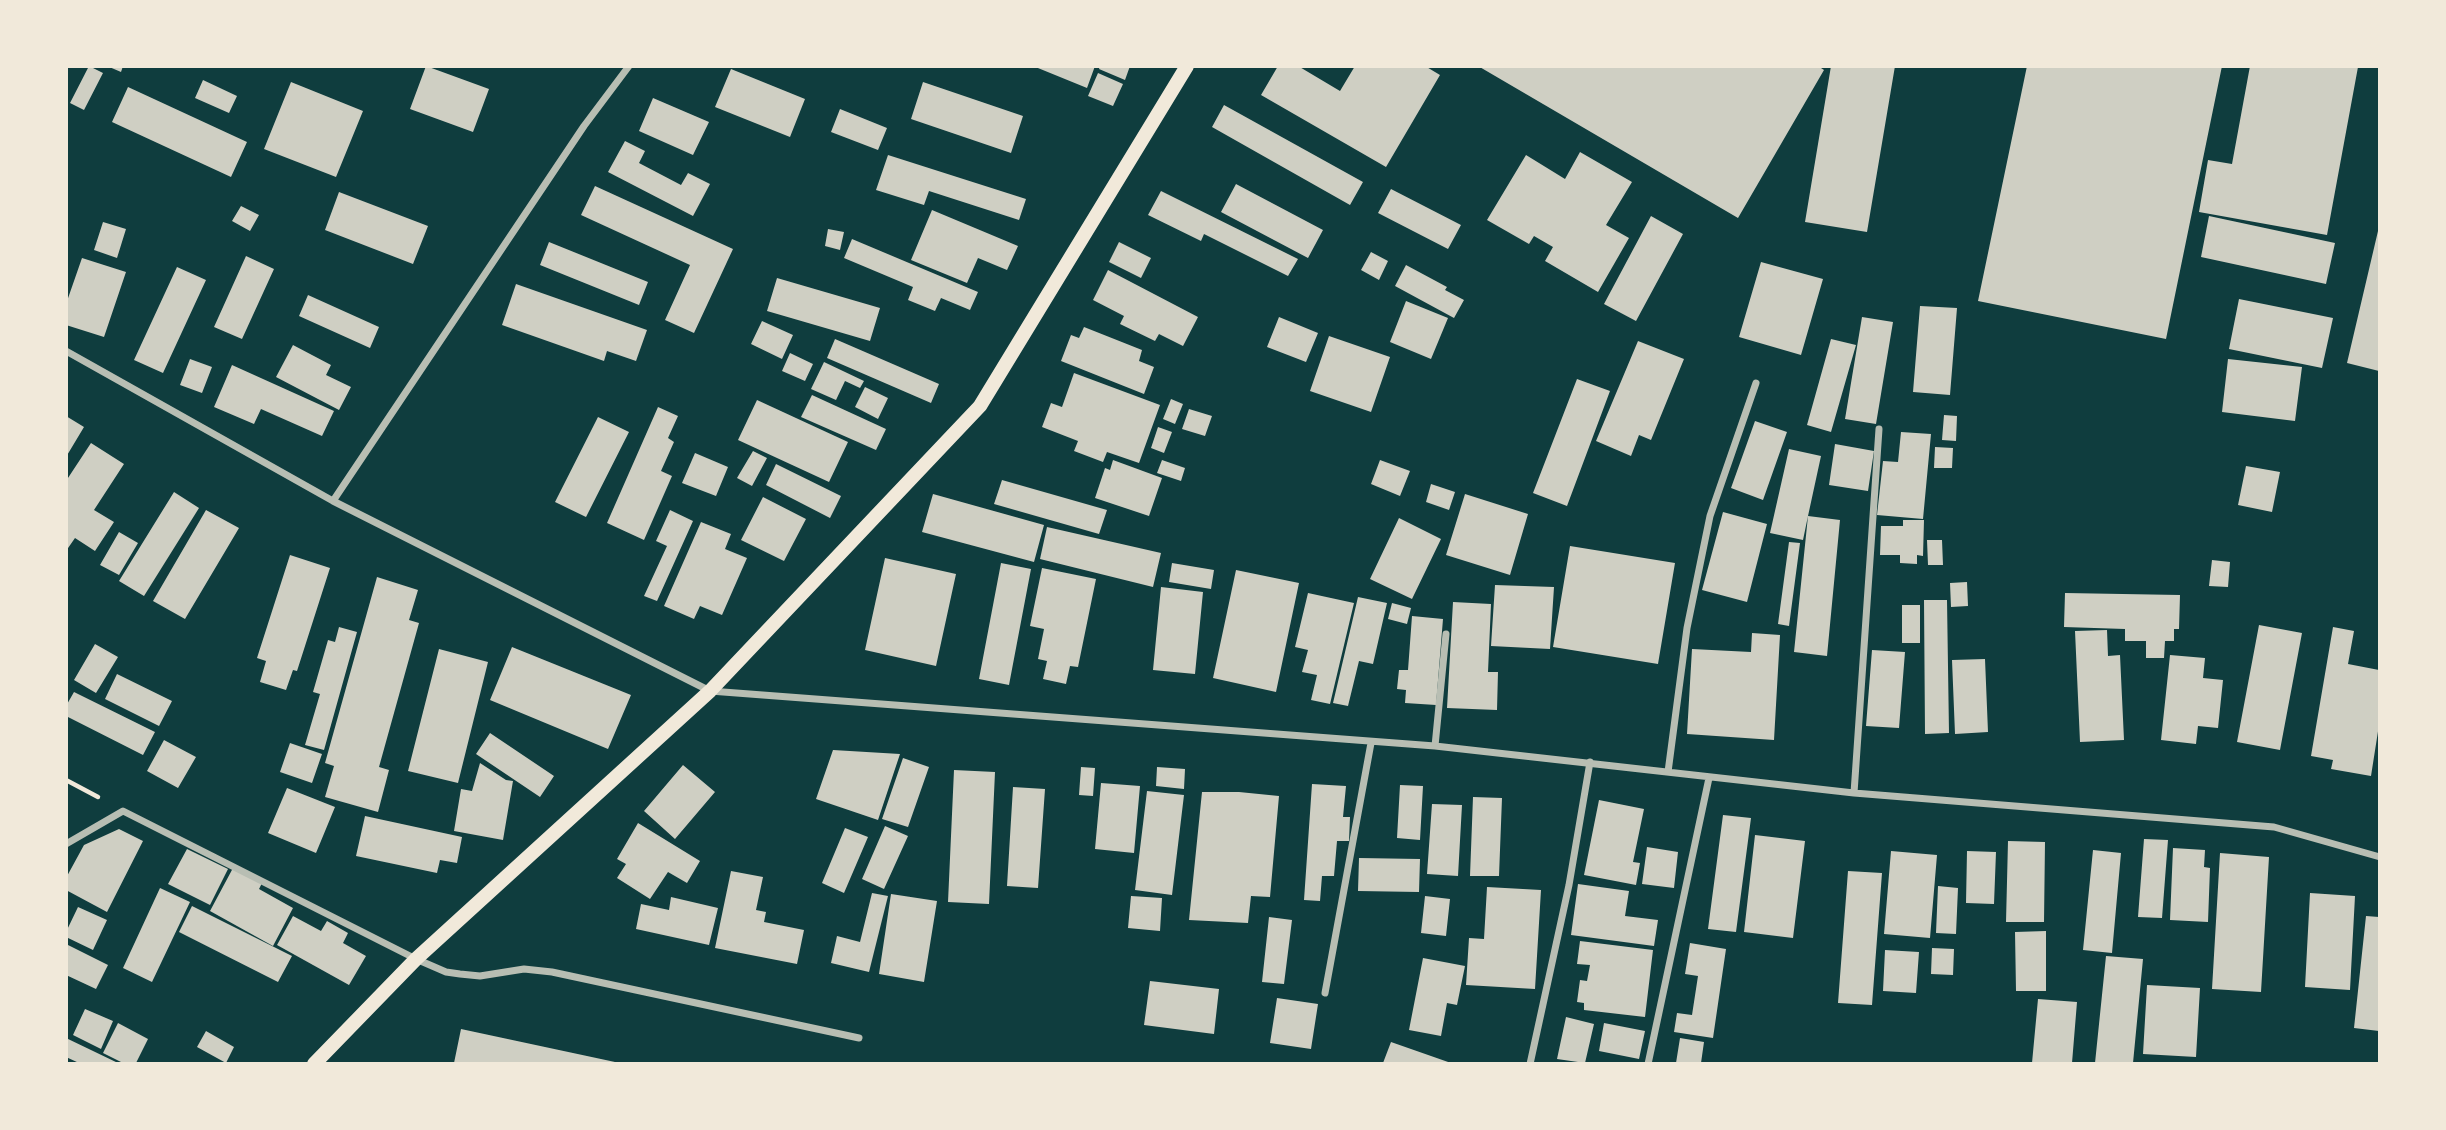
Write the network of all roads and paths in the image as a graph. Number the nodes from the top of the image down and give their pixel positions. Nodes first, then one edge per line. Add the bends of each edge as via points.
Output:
1 (629, 66) edge
2 (1187, 66) edge
3 (66, 351) edge
4 (1756, 383) dead end
5 (1879, 429) dead end
6 (333, 501) junction
7 (1446, 634) dead end
8 (710, 691) junction
9 (1371, 743) junction
10 (1435, 746) junction
11 (1590, 762) junction
12 (1668, 772) junction
13 (1709, 778) junction
14 (66, 780) edge
15 (1854, 793) junction
16 (123, 811) junction
17 (66, 844) edge
18 (2379, 857) edge
19 (416, 959) junction
20 (1325, 993) dead end
21 (859, 1038) dead end
22 (314, 1063) edge
23 (1530, 1063) edge
24 (1648, 1063) edge

1 - 6 street
2 - 8 main road via 980,406
3 - 6 street
4 - 12 street via 1710,516 1687,628
5 - 15 street
6 - 8 street
7 - 10 street
8 - 9 street
8 - 19 main road
9 - 10 street
9 - 20 street
10 - 11 street
11 - 12 street
11 - 23 street
12 - 13 street
13 - 15 street
13 - 24 street
14 - 16 path
15 - 18 street via 2274,827
16 - 17 street
16 - 19 street
19 - 21 street via 460,974 524,969 552,972
19 - 22 main road

